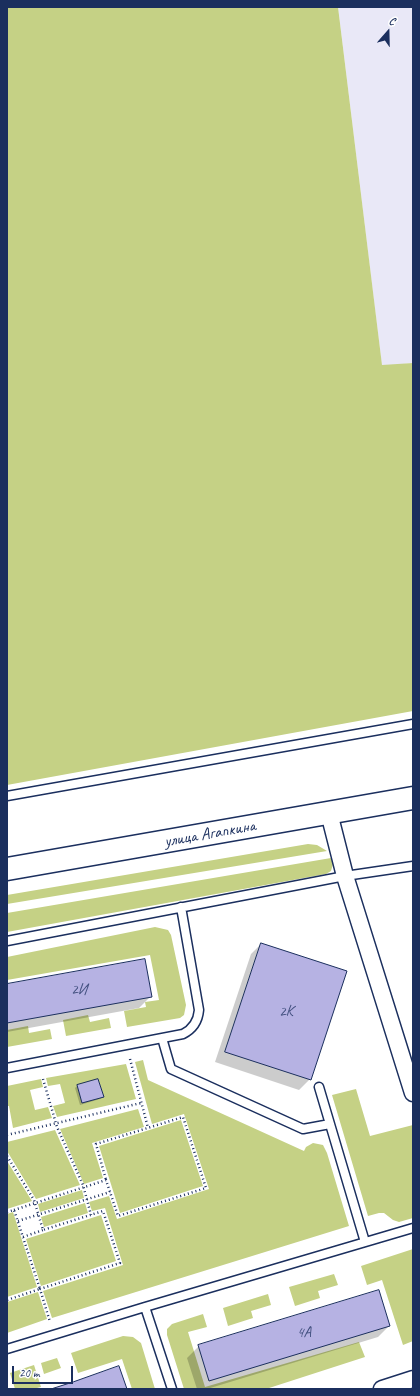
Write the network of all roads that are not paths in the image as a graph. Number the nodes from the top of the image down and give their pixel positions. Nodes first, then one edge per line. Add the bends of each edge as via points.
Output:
1 (413, 724) edge
2 (7, 796) edge
3 (413, 798) edge
4 (329, 813) junction
5 (413, 866) edge
6 (7, 869) edge
7 (346, 876) junction
8 (181, 907) junction
9 (7, 941) edge
10 (162, 1038) junction
11 (7, 1068) edge
12 (319, 1087) dead end
13 (413, 1093) edge
14 (330, 1124) junction
15 (413, 1228) edge
16 (365, 1242) junction
17 (145, 1308) junction
18 (7, 1349) edge
19 (413, 1379) edge
20 (172, 1389) edge
21 (382, 1389) edge

1 - 2 lane
3 - 4 main road, улица Агапкина
4 - 6 main road, улица Агапкина
4 - 7 street
5 - 7 lane
7 - 8 lane
7 - 13 street
8 - 9 lane
8 - 10 lane via 199,1010 195,1025 187,1032
10 - 11 lane
10 - 14 lane via 171,1069 303,1129
12 - 14 lane
14 - 16 lane
15 - 16 lane
16 - 17 lane
17 - 18 lane
17 - 20 lane
19 - 21 street

